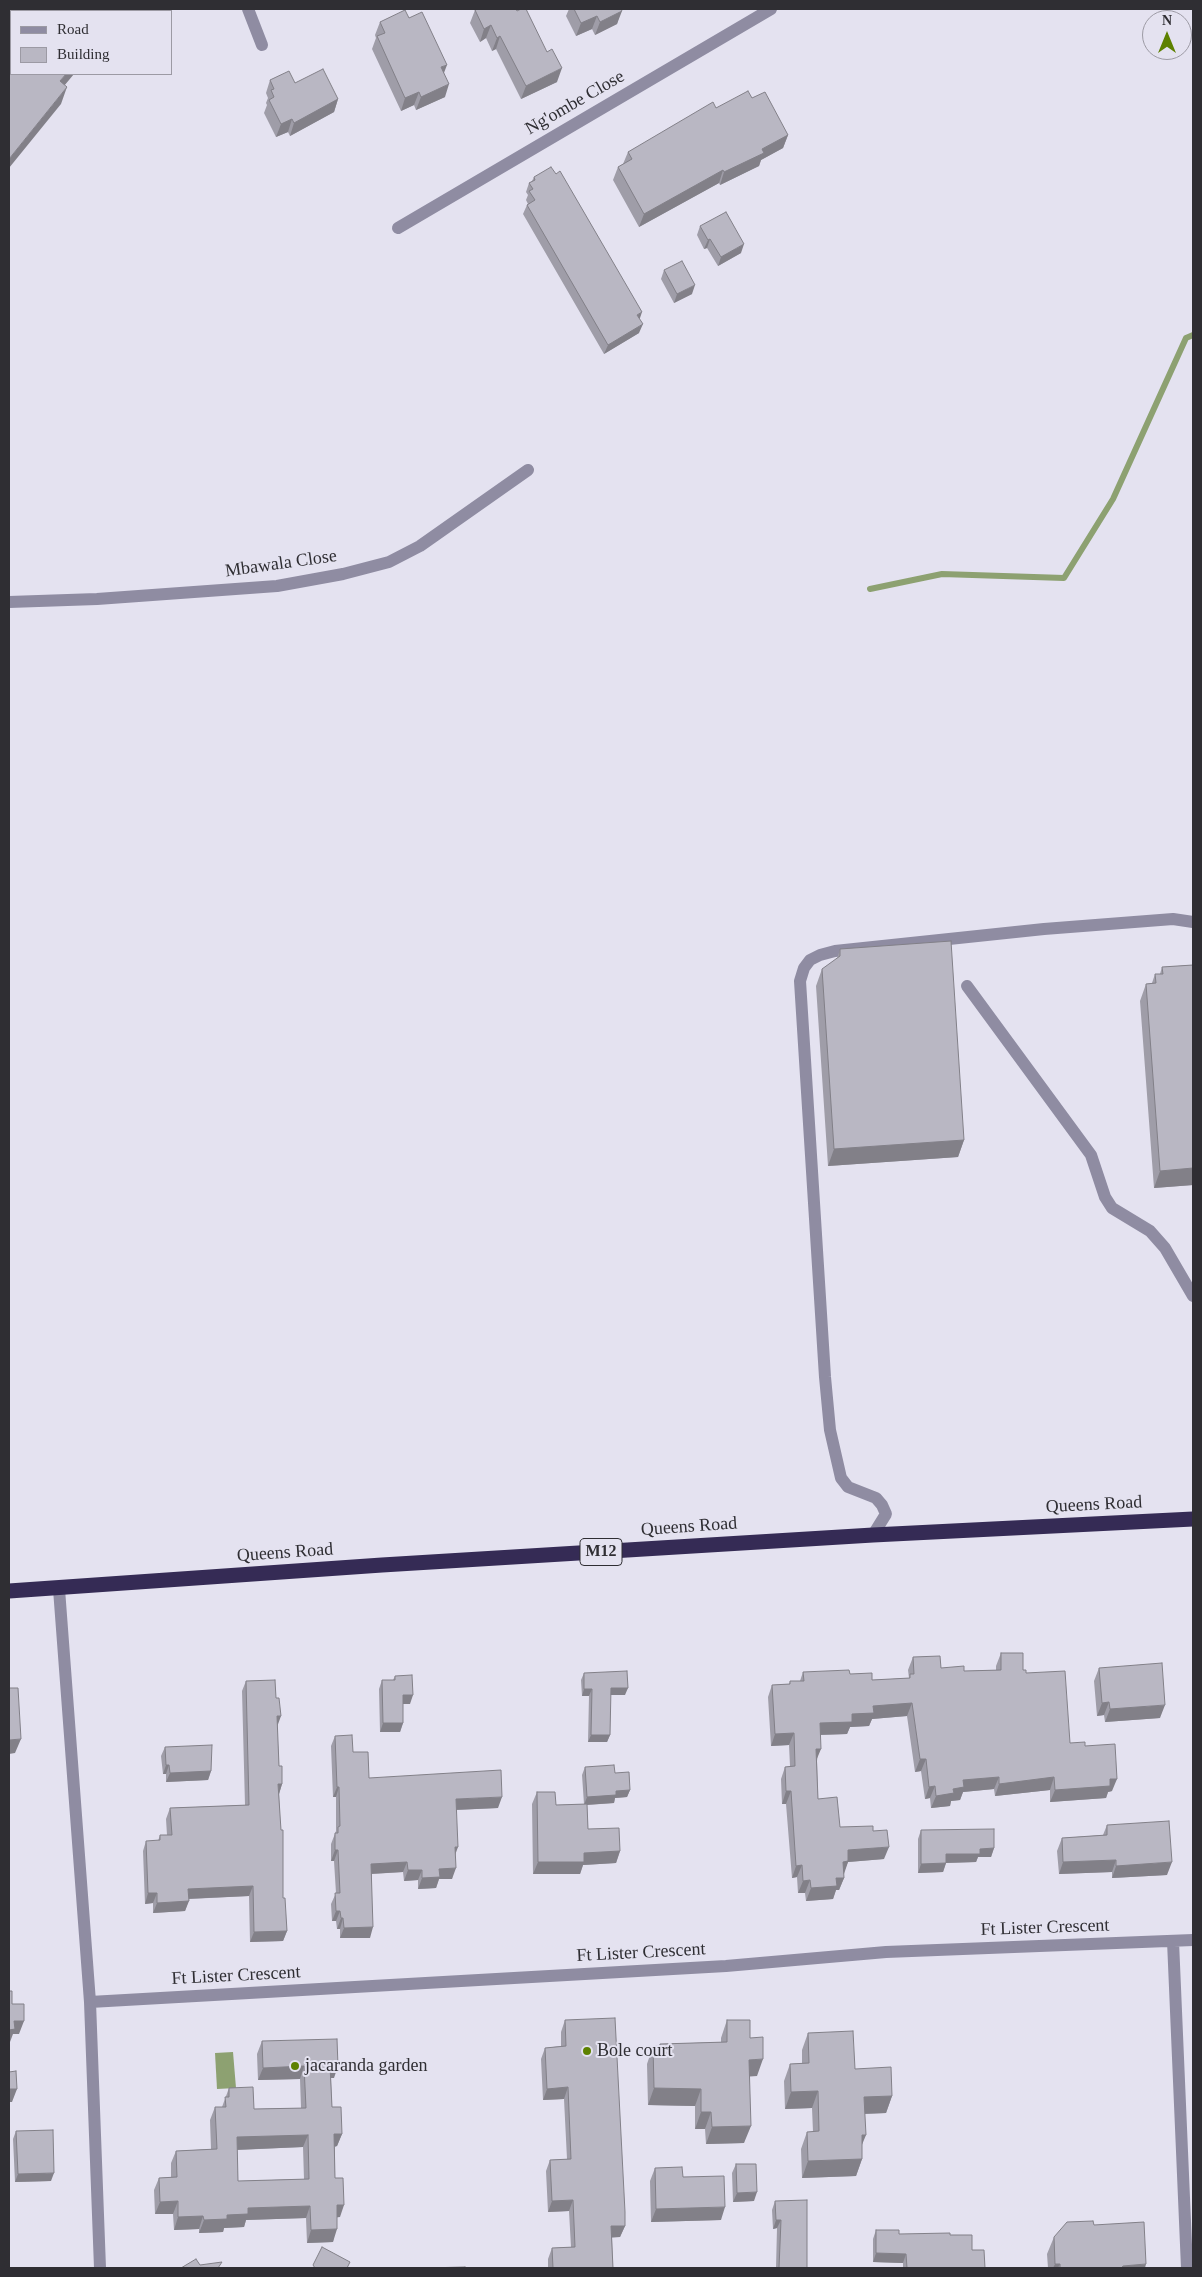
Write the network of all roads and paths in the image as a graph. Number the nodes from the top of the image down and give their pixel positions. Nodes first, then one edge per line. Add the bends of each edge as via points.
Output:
1 (248, 9) edge
2 (771, 9) edge
3 (262, 45) dead end
4 (398, 228) dead end
5 (528, 470) dead end
6 (9, 602) edge
7 (1193, 922) edge
8 (967, 986) dead end
9 (1193, 1296) edge
10 (1193, 1519) edge
11 (874, 1535) junction
12 (59, 1589) junction
13 (9, 1591) edge
14 (1193, 1940) edge
15 (1173, 1941) junction
16 (90, 2002) junction
17 (100, 2268) edge
18 (1187, 2268) edge

1 - 3 street
2 - 4 street, Ng'ombe Close
5 - 6 street, Mbawala Close via 420,546 380,565 277,586
7 - 11 street via 1173,919 1044,929 835,951 810,960 804,968 800,981 830,1430 842,1478 848,1486 876,1498 886,1514
8 - 9 street via 1091,1155 1112,1208 1150,1231 1165,1248
10 - 11 highway, Queens Road / M12
11 - 12 highway, Queens Road / M12 via 382,1565
12 - 13 highway, Queens Road / M12
12 - 16 street
14 - 15 street, Ft Lister Crescent
15 - 16 street, Ft Lister Crescent via 886,1952 726,1966
15 - 18 street
16 - 17 street

